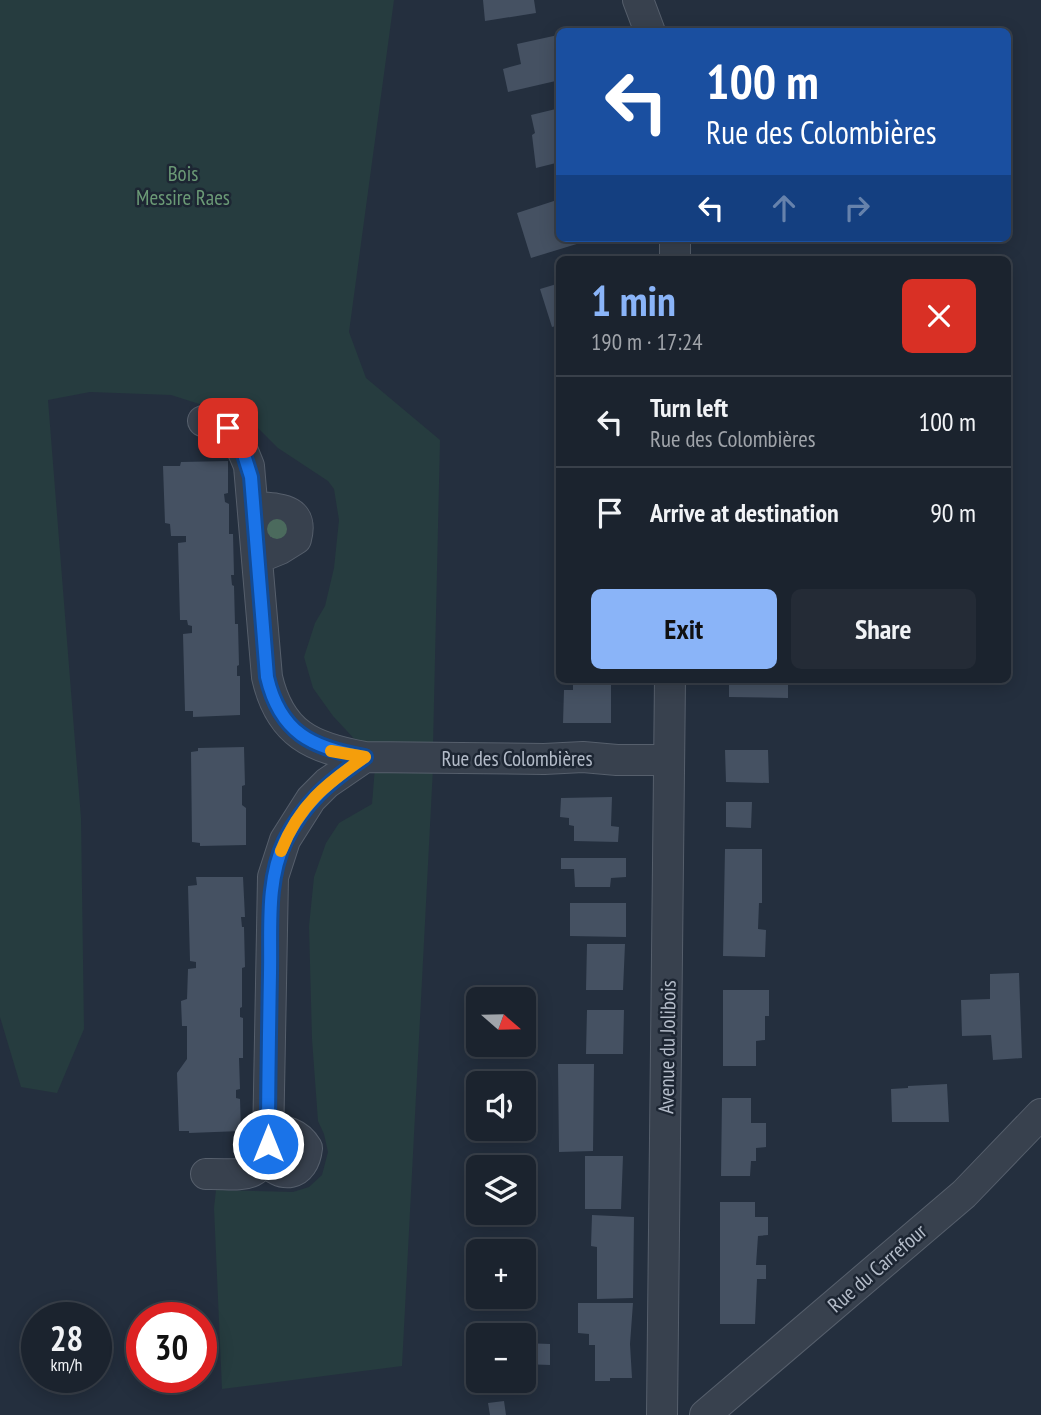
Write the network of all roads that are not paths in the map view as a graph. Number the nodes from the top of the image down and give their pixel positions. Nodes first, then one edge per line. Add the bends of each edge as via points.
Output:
1 (638, 0) edge
2 (648, 28) edge
3 (203, 421) dead end
4 (254, 507) junction
5 (258, 558) junction
6 (670, 683) edge
7 (365, 757) junction
8 (669, 760) junction
9 (1041, 1114) edge
10 (206, 1174) dead end
11 (662, 1415) edge
12 (705, 1415) edge

1 - 2 street
3 - 4 street, Rue des Colombières via 228,428 241,445 249,466
4 - 5 street, Rue des Colombières
4 - 5 street via 282,509 297,523 296,539
5 - 7 street, Rue des Colombières via 267,677 278,710 313,743
6 - 8 street, Avenue du Jolibois
7 - 8 street, Rue des Colombières
7 - 10 street via 312,799 277,860 271,901 266,1144 260,1168
8 - 11 street, Avenue du Jolibois
9 - 12 street, Rue du Carrefour via 964,1194

